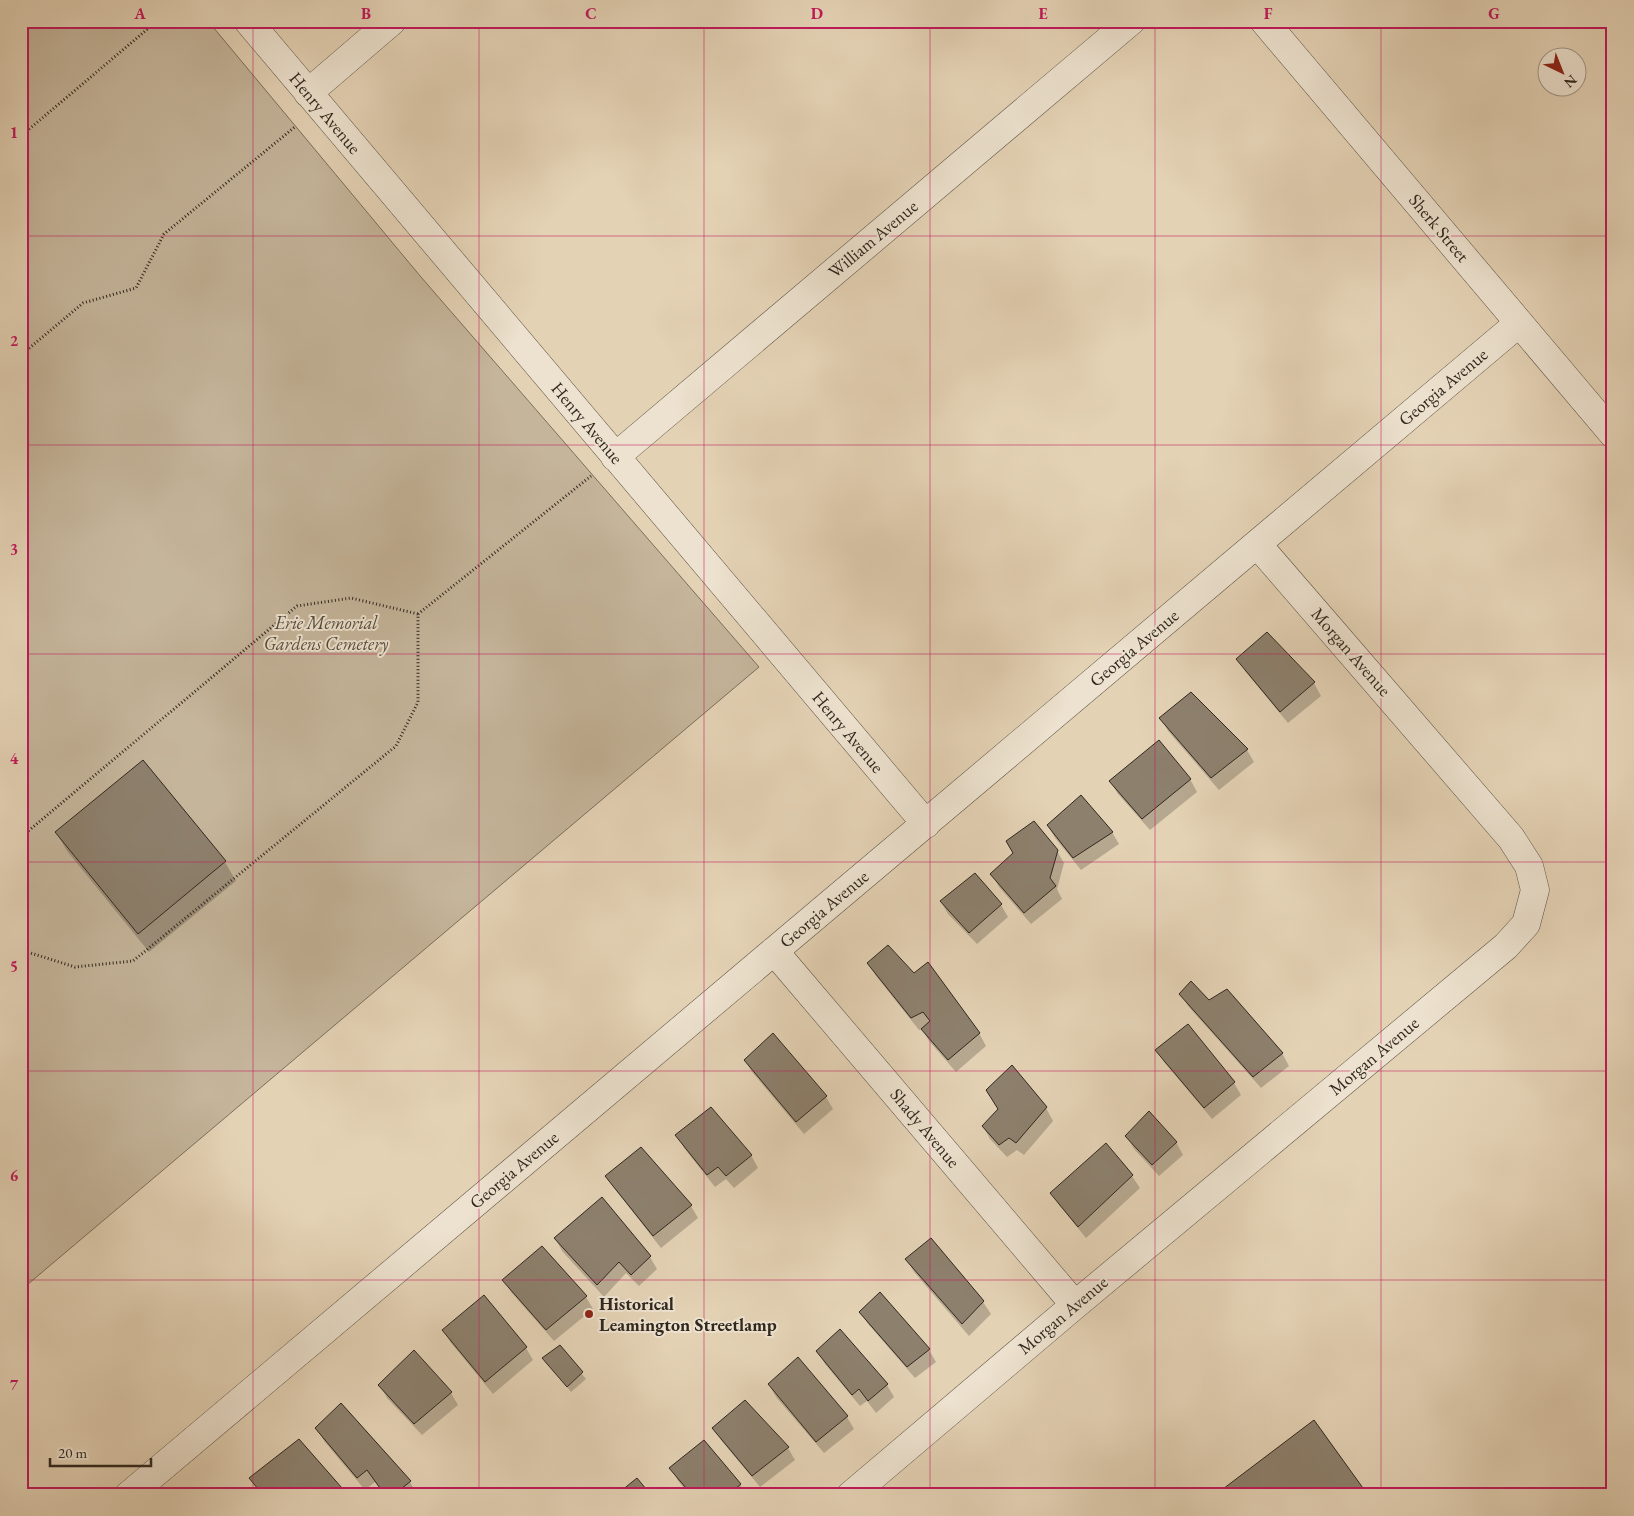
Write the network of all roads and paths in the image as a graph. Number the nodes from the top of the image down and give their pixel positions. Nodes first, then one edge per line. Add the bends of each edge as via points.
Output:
1 (157, 21) edge
2 (248, 21) edge
3 (392, 21) edge
4 (1131, 21) edge
5 (1264, 21) edge
6 (314, 99) junction
7 (21, 136) edge
8 (1519, 323) junction
9 (21, 355) edge
10 (1613, 434) edge
11 (615, 456) junction
12 (1257, 544) junction
13 (418, 614) junction
14 (926, 824) junction
15 (21, 860) edge
16 (21, 950) edge
17 (774, 951) junction
18 (1075, 1305) junction
19 (129, 1495) edge
20 (851, 1495) edge

1 - 7 path
2 - 6 street, Henry Avenue
3 - 6 street
4 - 11 street, William Avenue
5 - 8 street, Sherk Street
6 - 9 path via 164,234 136,288 83,303
6 - 11 street, Henry Avenue
8 - 10 street, Sherk Street
8 - 12 street, Georgia Avenue
11 - 13 path
11 - 14 street, Henry Avenue
12 - 14 street, Georgia Avenue
12 - 18 street, Morgan Avenue via 1510,838 1529,866 1535,890 1533,899 1526,924 1506,946
13 - 15 path via 351,598 297,606 27,832
13 - 16 path via 418,702 396,746 133,961 75,967
14 - 17 street, Georgia Avenue
17 - 18 street, Shady Avenue
17 - 19 street, Georgia Avenue
18 - 20 street, Morgan Avenue

